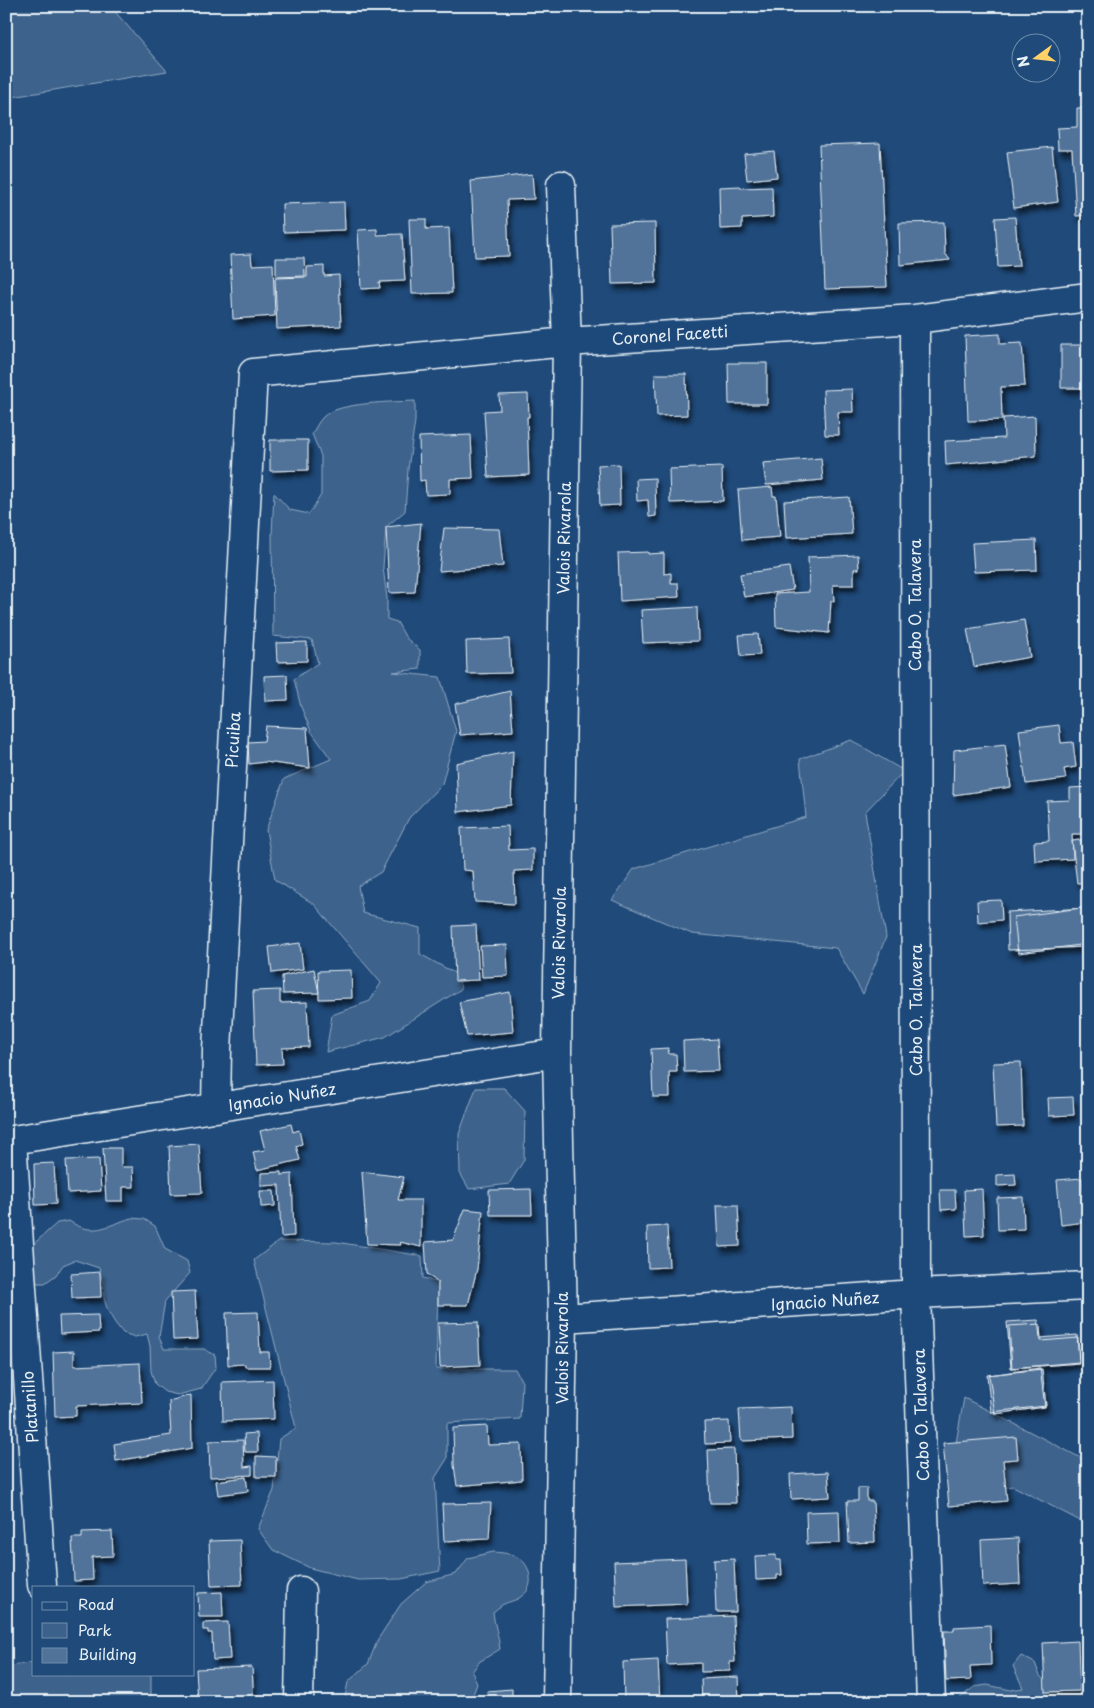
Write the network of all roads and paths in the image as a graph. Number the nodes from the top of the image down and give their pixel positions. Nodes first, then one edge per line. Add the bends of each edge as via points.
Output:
1 (561, 185) dead end
2 (1088, 297) edge
3 (915, 319) junction
4 (567, 342) junction
5 (252, 373) joint
6 (557, 1053) junction
7 (216, 1108) junction
8 (9, 1140) edge
9 (1088, 1286) edge
10 (916, 1294) junction
11 (563, 1318) junction
12 (42, 1585) dead end
13 (301, 1591) dead end
14 (299, 1702) edge
15 (557, 1702) edge
16 (931, 1702) edge

1 - 4 street, Valois Rivarola
2 - 3 street, Coronel Facetti
3 - 4 street, Coronel Facetti
3 - 10 street, Cabo O. Talavera
4 - 5 street, Coronel Facetti
4 - 6 street, Valois Rivarola
5 - 7 street, Picuiba
6 - 7 street, Ignacio Nuñez
6 - 11 street, Valois Rivarola
7 - 8 street, Ignacio Nuñez
8 - 12 street, Platanillo
9 - 10 street, Ignacio Nuñez
10 - 11 street, Ignacio Nuñez
10 - 16 street, Cabo O. Talavera
11 - 15 street, Valois Rivarola
13 - 14 street

